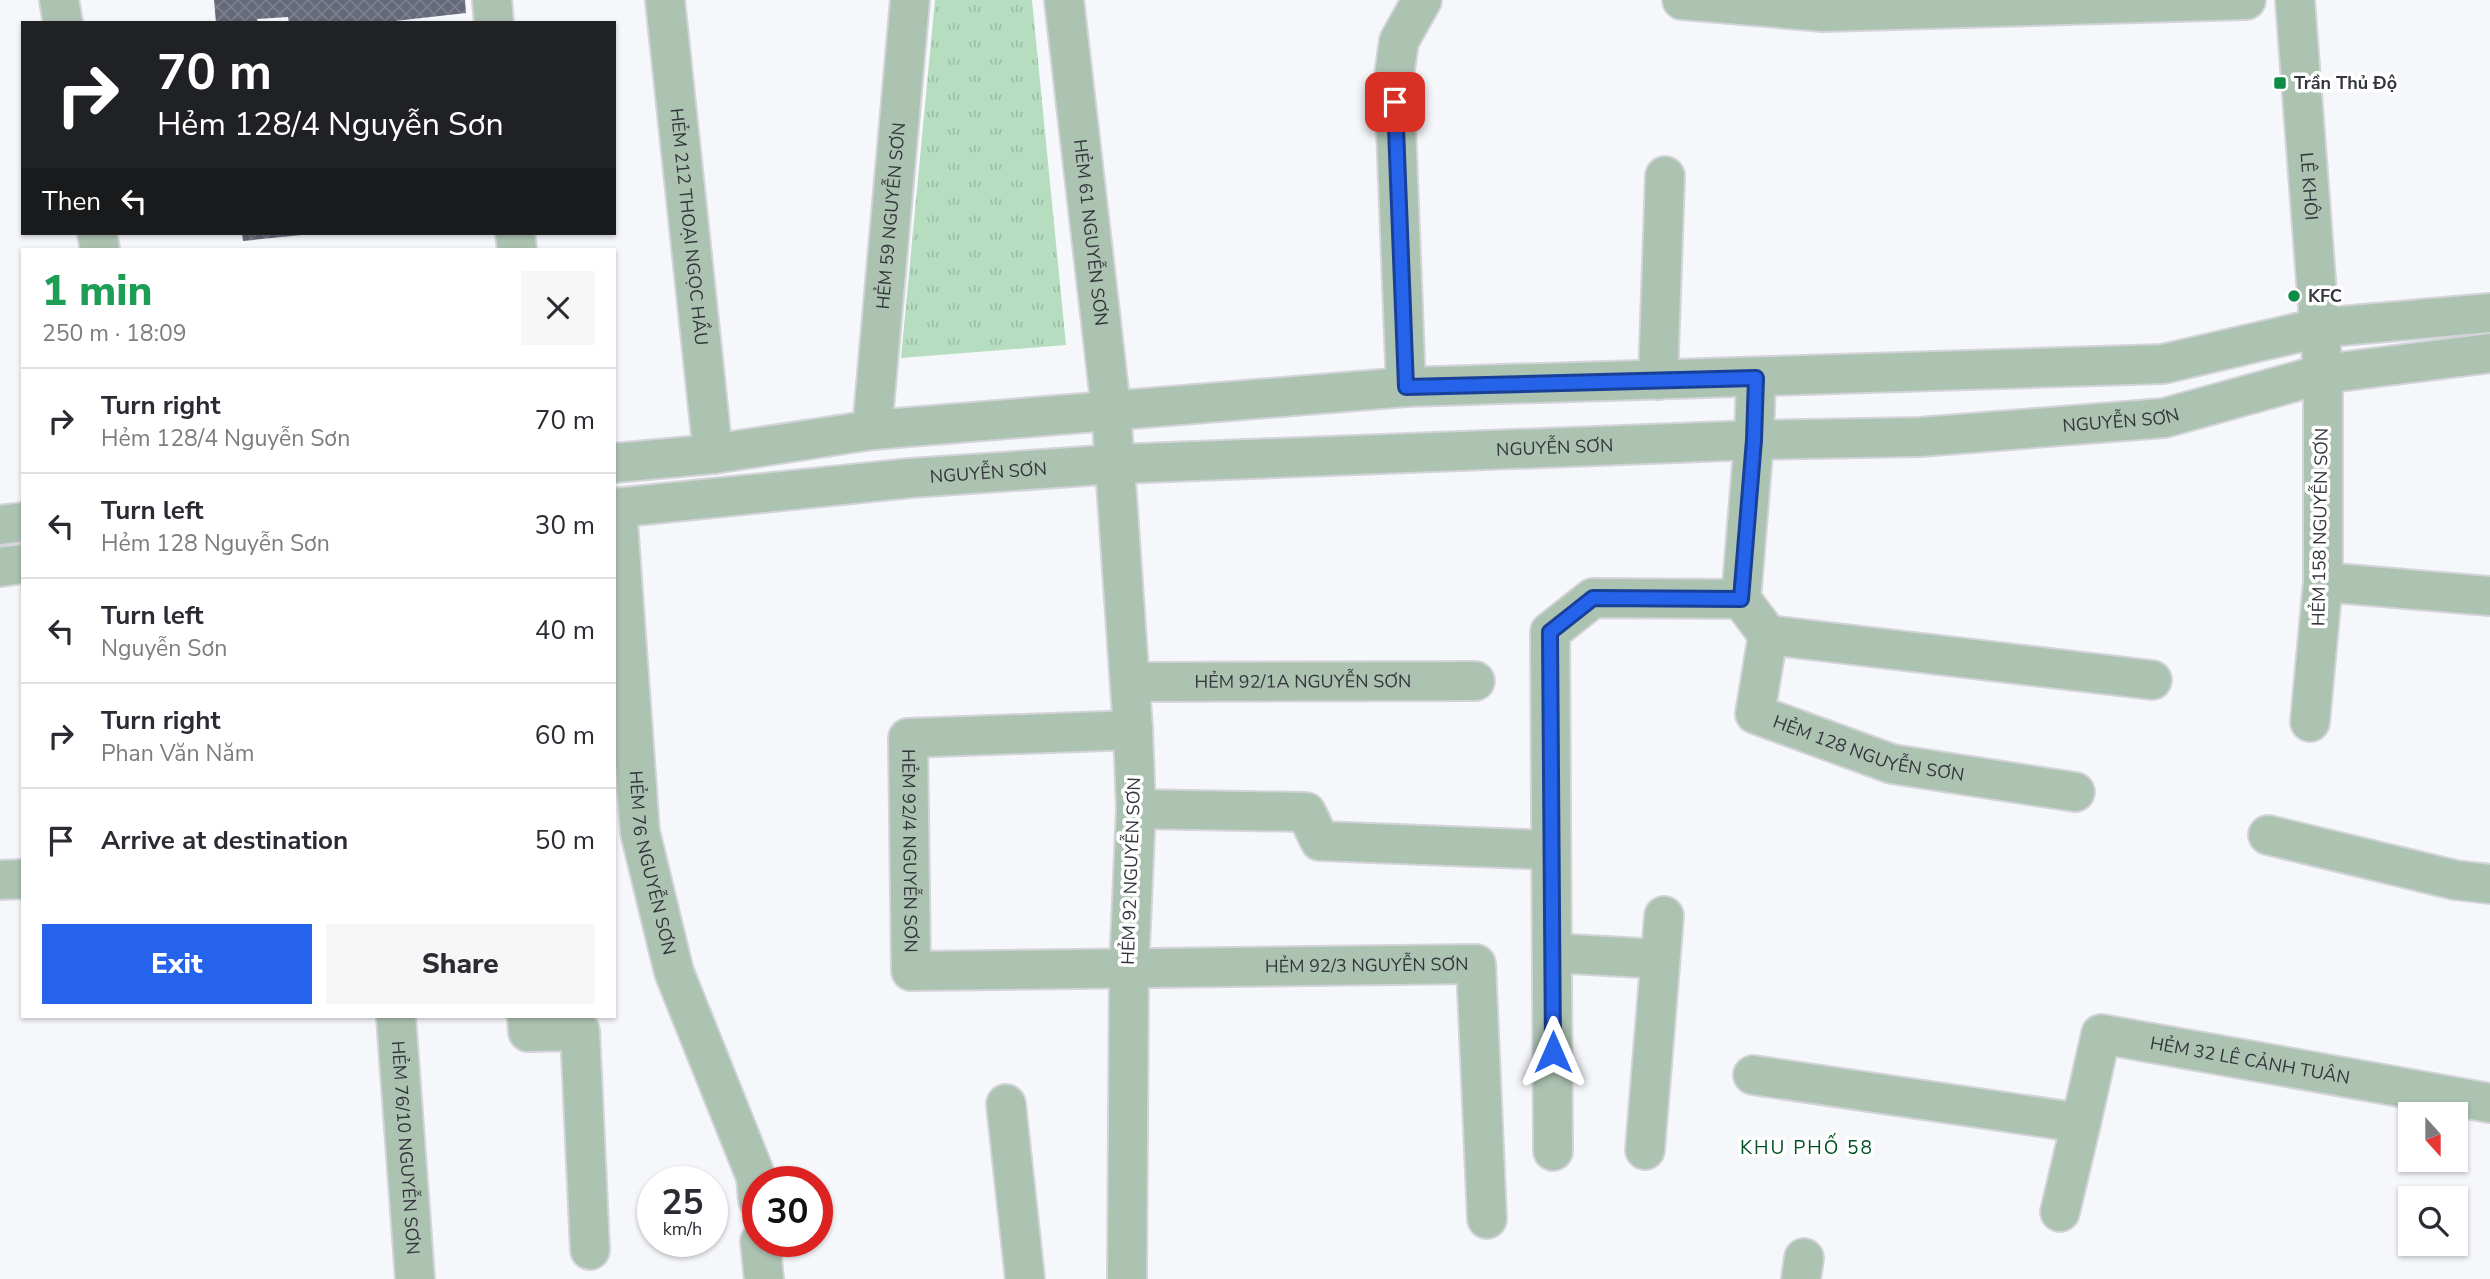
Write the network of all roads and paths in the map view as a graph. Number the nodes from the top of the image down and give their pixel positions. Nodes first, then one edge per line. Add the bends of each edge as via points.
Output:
1 (59, 0) edge
2 (492, 0) edge
3 (665, 0) edge
4 (910, 0) edge
5 (1064, 0) edge
6 (1422, 0) edge
7 (1682, 0) edge
8 (2246, 0) edge
9 (2295, 0) edge
10 (63, 21) edge
11 (494, 21) edge
12 (1665, 176) dead end
13 (2490, 313) edge
14 (2318, 328) junction
15 (2490, 353) edge
16 (2323, 374) junction
17 (1756, 378) junction
18 (1658, 380) junction
19 (1406, 387) junction
20 (1111, 409) junction
21 (872, 430) junction
22 (1754, 440) junction
23 (713, 454) junction
24 (616, 463) edge
25 (1116, 464) junction
26 (616, 508) edge
27 (21, 522) edge
28 (0, 525) edge
29 (21, 564) edge
30 (0, 567) edge
31 (2323, 582) junction
32 (2490, 596) edge
33 (1741, 599) junction
34 (1768, 635) junction
35 (2152, 680) dead end
36 (1475, 681) dead end
37 (1130, 682) junction
38 (2310, 722) dead end
39 (1133, 730) junction
40 (2076, 792) dead end
41 (1136, 808) junction
42 (627, 832) edge
43 (2268, 835) dead end
44 (1551, 850) junction
45 (21, 879) edge
46 (0, 880) edge
47 (2490, 884) edge
48 (1664, 916) dead end
49 (1553, 953) junction
50 (1660, 959) junction
51 (1129, 969) junction
52 (396, 1018) edge
53 (527, 1018) edge
54 (1753, 1075) dead end
55 (2490, 1103) edge
56 (1006, 1104) dead end
57 (2081, 1123) junction
58 (1645, 1150) dead end
59 (1553, 1151) dead end
60 (752, 1166) edge
61 (2060, 1212) dead end
62 (1487, 1219) dead end
63 (590, 1250) dead end
64 (762, 1257) edge
65 (415, 1279) edge
66 (764, 1279) edge
67 (1025, 1279) edge
68 (1127, 1279) edge

1 - 10 street
2 - 11 street
3 - 23 street, HẺM 212 THOẠI NGỌC HẦU
4 - 21 street, HẺM 59 NGUYỄN SƠN
5 - 20 street, HẺM 61 NGUYỄN SƠN
6 - 19 street via 1399,41 1394,75
7 - 8 street via 1824,12
9 - 14 street, LÊ KHÔI
12 - 18 street
13 - 14 street
14 - 16 street, LÊ KHÔI
14 - 17 street via 2163,365
15 - 16 street, NGUYỄN SƠN
16 - 22 street, NGUYỄN SƠN via 2164,418 1920,437
16 - 31 street, HẺM 158 NGUYỄN SƠN
17 - 18 street
17 - 22 street
18 - 19 street
19 - 20 street
20 - 21 street
20 - 25 street, HẺM 61 NGUYỄN SƠN
21 - 23 street
22 - 25 street, NGUYỄN SƠN
22 - 33 street
23 - 24 street
25 - 26 street, NGUYỄN SƠN via 911,478
25 - 37 street, HẺM 92 NGUYỄN SƠN
26 - 42 street, HẺM 76 NGUYỄN SƠN
27 - 28 street
29 - 30 street
31 - 32 street
31 - 38 street, HẺM 158 NGUYỄN SƠN
33 - 34 street
33 - 44 street via 1593,598 1550,632
34 - 35 street
34 - 40 street, HẺM 128 NGUYỄN SƠN via 1755,714 1892,764
36 - 37 street, HẺM 92/1A NGUYỄN SƠN
37 - 39 street, HẺM 92 NGUYỄN SƠN
39 - 41 street, HẺM 92 NGUYỄN SƠN
39 - 51 street, HẺM 92/4 NGUYỄN SƠN via 908,738 911,971
41 - 44 street via 1306,812 1320,841
41 - 51 street, HẺM 92 NGUYỄN SƠN
42 - 60 street, HẺM 76 NGUYỄN SƠN via 674,972
43 - 47 street via 2455,880
44 - 49 street
45 - 46 street
48 - 50 street
49 - 50 street
49 - 59 street
50 - 58 street
51 - 62 street, HẺM 92/3 NGUYỄN SƠN via 1476,964
51 - 68 street, HẺM 92 NGUYỄN SƠN
52 - 65 street, HẺM 76/10 NGUYỄN SƠN
53 - 63 street via 528,1032 580,1031
54 - 57 street
55 - 57 street, HẺM 32 LÊ CẢNH TUÂN via 2101,1034
56 - 67 street
57 - 61 street, HẺM 32 LÊ CẢNH TUÂN
64 - 66 street

